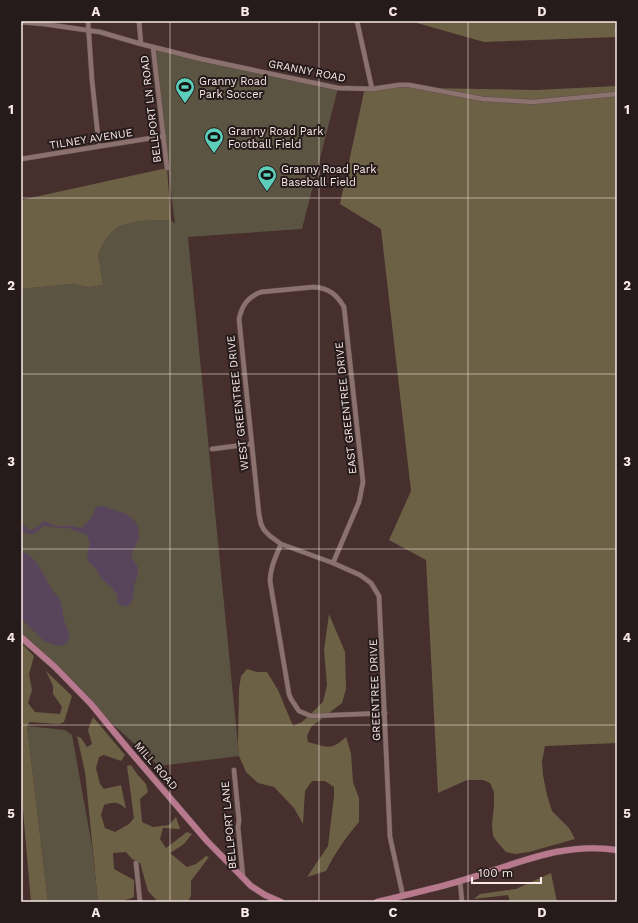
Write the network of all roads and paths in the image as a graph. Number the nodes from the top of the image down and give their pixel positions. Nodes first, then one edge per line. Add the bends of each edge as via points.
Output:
1 (88, 21) edge
2 (139, 21) edge
3 (357, 21) edge
4 (21, 22) edge
5 (43, 22) edge
6 (88, 30) junction
7 (141, 44) junction
8 (153, 47) junction
9 (372, 89) junction
10 (617, 94) edge
11 (164, 136) junction
12 (100, 146) junction
13 (21, 159) edge
14 (167, 168) dead end
15 (290, 289) joint
16 (251, 444) junction
17 (212, 449) dead end
18 (281, 544) junction
19 (333, 563) junction
20 (21, 637) edge
21 (384, 713) junction
22 (234, 770) dead end
23 (617, 850) edge
24 (136, 863) dead end
25 (243, 877) junction
26 (460, 881) junction
27 (403, 896) junction
28 (140, 902) edge
29 (278, 902) edge
30 (377, 902) edge
31 (462, 902) edge

1 - 6 street
2 - 7 street
3 - 9 street
4 - 5 street, GRANNY ROAD
5 - 6 street, GRANNY ROAD
6 - 7 street, GRANNY ROAD
6 - 12 street
7 - 8 street, GRANNY ROAD
8 - 9 street, GRANNY ROAD via 338,88
8 - 11 street, BELLPORT LN ROAD
9 - 10 street, GRANNY ROAD via 409,85 483,99 533,102
11 - 12 street, TILNEY AVENUE
11 - 14 street, BELLPORT LN ROAD
12 - 13 street, TILNEY AVENUE
15 - 16 street, WEST GREENTREE DRIVE via 255,294 247,300 238,319
15 - 19 street, EAST GREENTREE DRIVE via 326,289 337,297 345,312 363,482 359,502
16 - 17 street
16 - 18 street, WEST GREENTREE DRIVE via 261,524 264,530
18 - 19 street, GREENTREE DRIVE
18 - 21 street via 272,565 270,581 291,699 299,711 311,716
19 - 21 street, GREENTREE DRIVE via 366,578 379,596
20 - 25 main road, MILL ROAD via 91,704 207,841
21 - 27 street, GREENTREE DRIVE via 390,837
22 - 25 street, BELLPORT LANE
23 - 26 main road via 586,848 557,851
24 - 28 street
25 - 29 main road, MILL ROAD via 258,891
26 - 27 main road
26 - 31 street
27 - 30 main road

